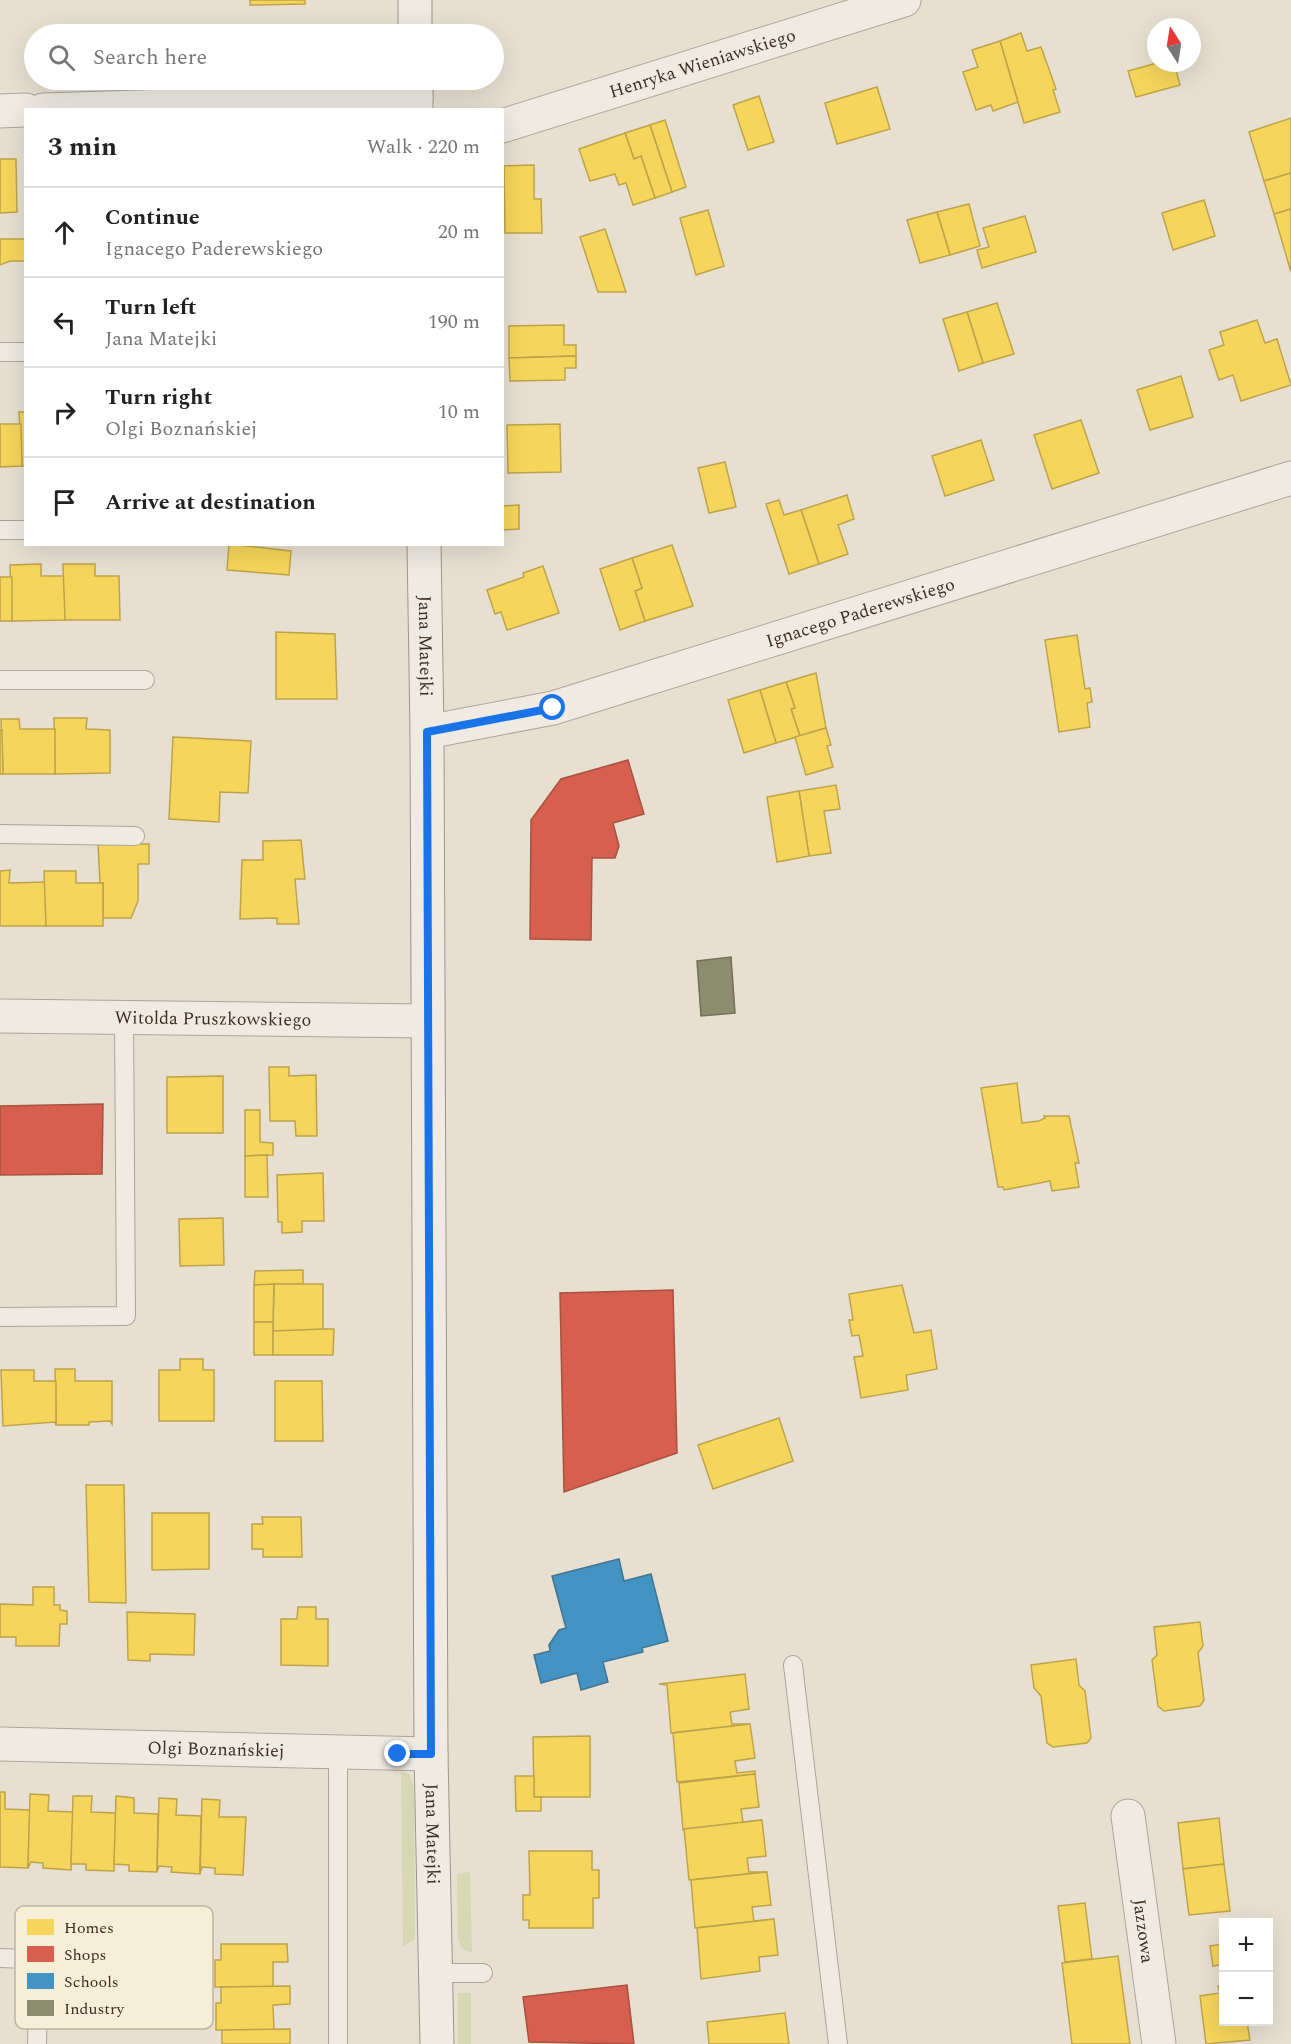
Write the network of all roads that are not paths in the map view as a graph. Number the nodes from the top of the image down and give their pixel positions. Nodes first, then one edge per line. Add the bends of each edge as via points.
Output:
1 (415, 0) edge
2 (903, 0) edge
3 (415, 24) edge
4 (416, 96) edge
5 (96, 108) edge
6 (24, 110) edge
7 (0, 111) edge
8 (504, 125) edge
9 (0, 352) edge
10 (24, 352) edge
11 (1291, 478) edge
12 (0, 530) edge
13 (24, 530) edge
14 (424, 546) edge
15 (0, 680) edge
16 (145, 680) dead end
17 (427, 732) junction
18 (0, 834) edge
19 (135, 836) dead end
20 (0, 1016) edge
21 (124, 1017) junction
22 (427, 1020) junction
23 (0, 1317) edge
24 (792, 1665) dead end
25 (0, 1744) edge
26 (338, 1752) junction
27 (431, 1754) junction
28 (1128, 1816) dead end
29 (0, 1958) edge
30 (15, 1959) edge
31 (436, 1973) junction
32 (483, 1973) dead end
33 (37, 2029) edge
34 (37, 2044) edge
35 (338, 2044) edge
36 (437, 2044) edge
37 (838, 2044) edge
38 (1159, 2044) edge

1 - 3 street
2 - 8 street, Henryka Wieniawskiego
4 - 5 street
6 - 7 street
9 - 10 lane
11 - 17 street, Ignacego Paderewskiego via 553,708
12 - 13 lane
14 - 17 street, Jana Matejki
15 - 16 lane
17 - 22 street, Jana Matejki
18 - 19 lane
20 - 21 street, Witolda Pruszkowskiego
21 - 22 street, Witolda Pruszkowskiego
21 - 23 lane via 126,1316
22 - 27 street, Jana Matejki
24 - 37 lane
25 - 26 street, Olgi Boznańskiej
26 - 27 street, Olgi Boznańskiej
26 - 35 lane
27 - 31 street, Jana Matejki
28 - 38 street, Jazzowa
29 - 30 lane
31 - 32 lane
31 - 36 street, Jana Matejki
33 - 34 lane

